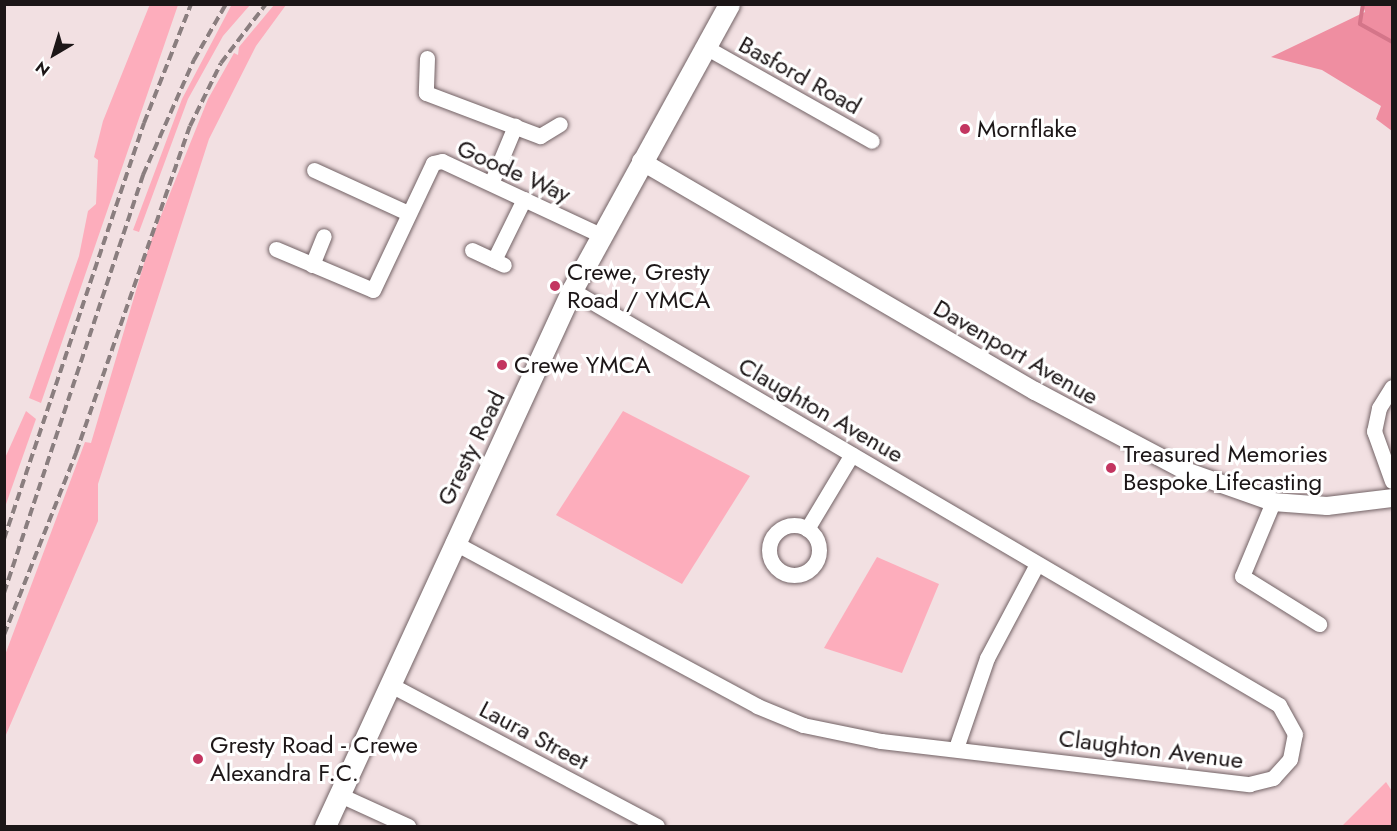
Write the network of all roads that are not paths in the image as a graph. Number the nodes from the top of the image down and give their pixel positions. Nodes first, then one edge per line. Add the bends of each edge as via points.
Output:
1 (729, 4) edge
2 (707, 48) junction
3 (428, 58) dead end
4 (560, 124) dead end
5 (515, 126) junction
6 (872, 141) dead end
7 (641, 161) junction
8 (314, 170) dead end
9 (492, 182) junction
10 (524, 199) junction
11 (408, 213) junction
12 (601, 235) junction
13 (324, 236) dead end
14 (276, 249) dead end
15 (472, 250) dead end
16 (312, 265) junction
17 (572, 290) junction
18 (1392, 387) edge
19 (852, 454) junction
20 (1392, 481) edge
21 (1392, 498) edge
22 (1273, 502) junction
23 (807, 529) dead end
24 (453, 542) junction
25 (1037, 564) junction
26 (1319, 624) dead end
27 (389, 684) junction
28 (956, 748) junction
29 (340, 795) junction
30 (631, 813) junction
31 (326, 826) edge
32 (408, 826) edge
33 (624, 826) edge
34 (657, 826) edge

1 - 2 main road, Gresty Road
2 - 6 street, Basford Road
2 - 7 main road, Gresty Road
3 - 5 street via 426,93
4 - 5 street via 540,136
5 - 9 street
7 - 12 main road, Gresty Road
7 - 22 street, Davenport Avenue via 1080,417 1188,472
8 - 11 street
9 - 10 street, Goode Way
9 - 11 street, Goode Way via 442,161 433,163
10 - 12 street, Goode Way
10 - 15 street via 499,262
11 - 16 street, Goode Way via 373,290
12 - 17 main road, Gresty Road
13 - 16 street
14 - 16 street, Goode Way
17 - 19 street, Claughton Avenue
17 - 24 main road, Gresty Road
18 - 20 street via 1379,408 1374,431
19 - 23 street
19 - 25 street, Claughton Avenue
21 - 22 street, Davenport Avenue via 1336,506
22 - 26 street via 1242,576
24 - 27 main road, Gresty Road
24 - 28 street, Claughton Avenue via 775,714 881,741
25 - 28 street via 987,658
25 - 28 street, Claughton Avenue via 1279,705 1293,726 1290,759 1273,778 1250,784
27 - 29 main road, Gresty Road
27 - 30 street, Laura Street
29 - 31 main road, Gresty Road
29 - 32 street
30 - 33 street
30 - 34 street, Laura Street

